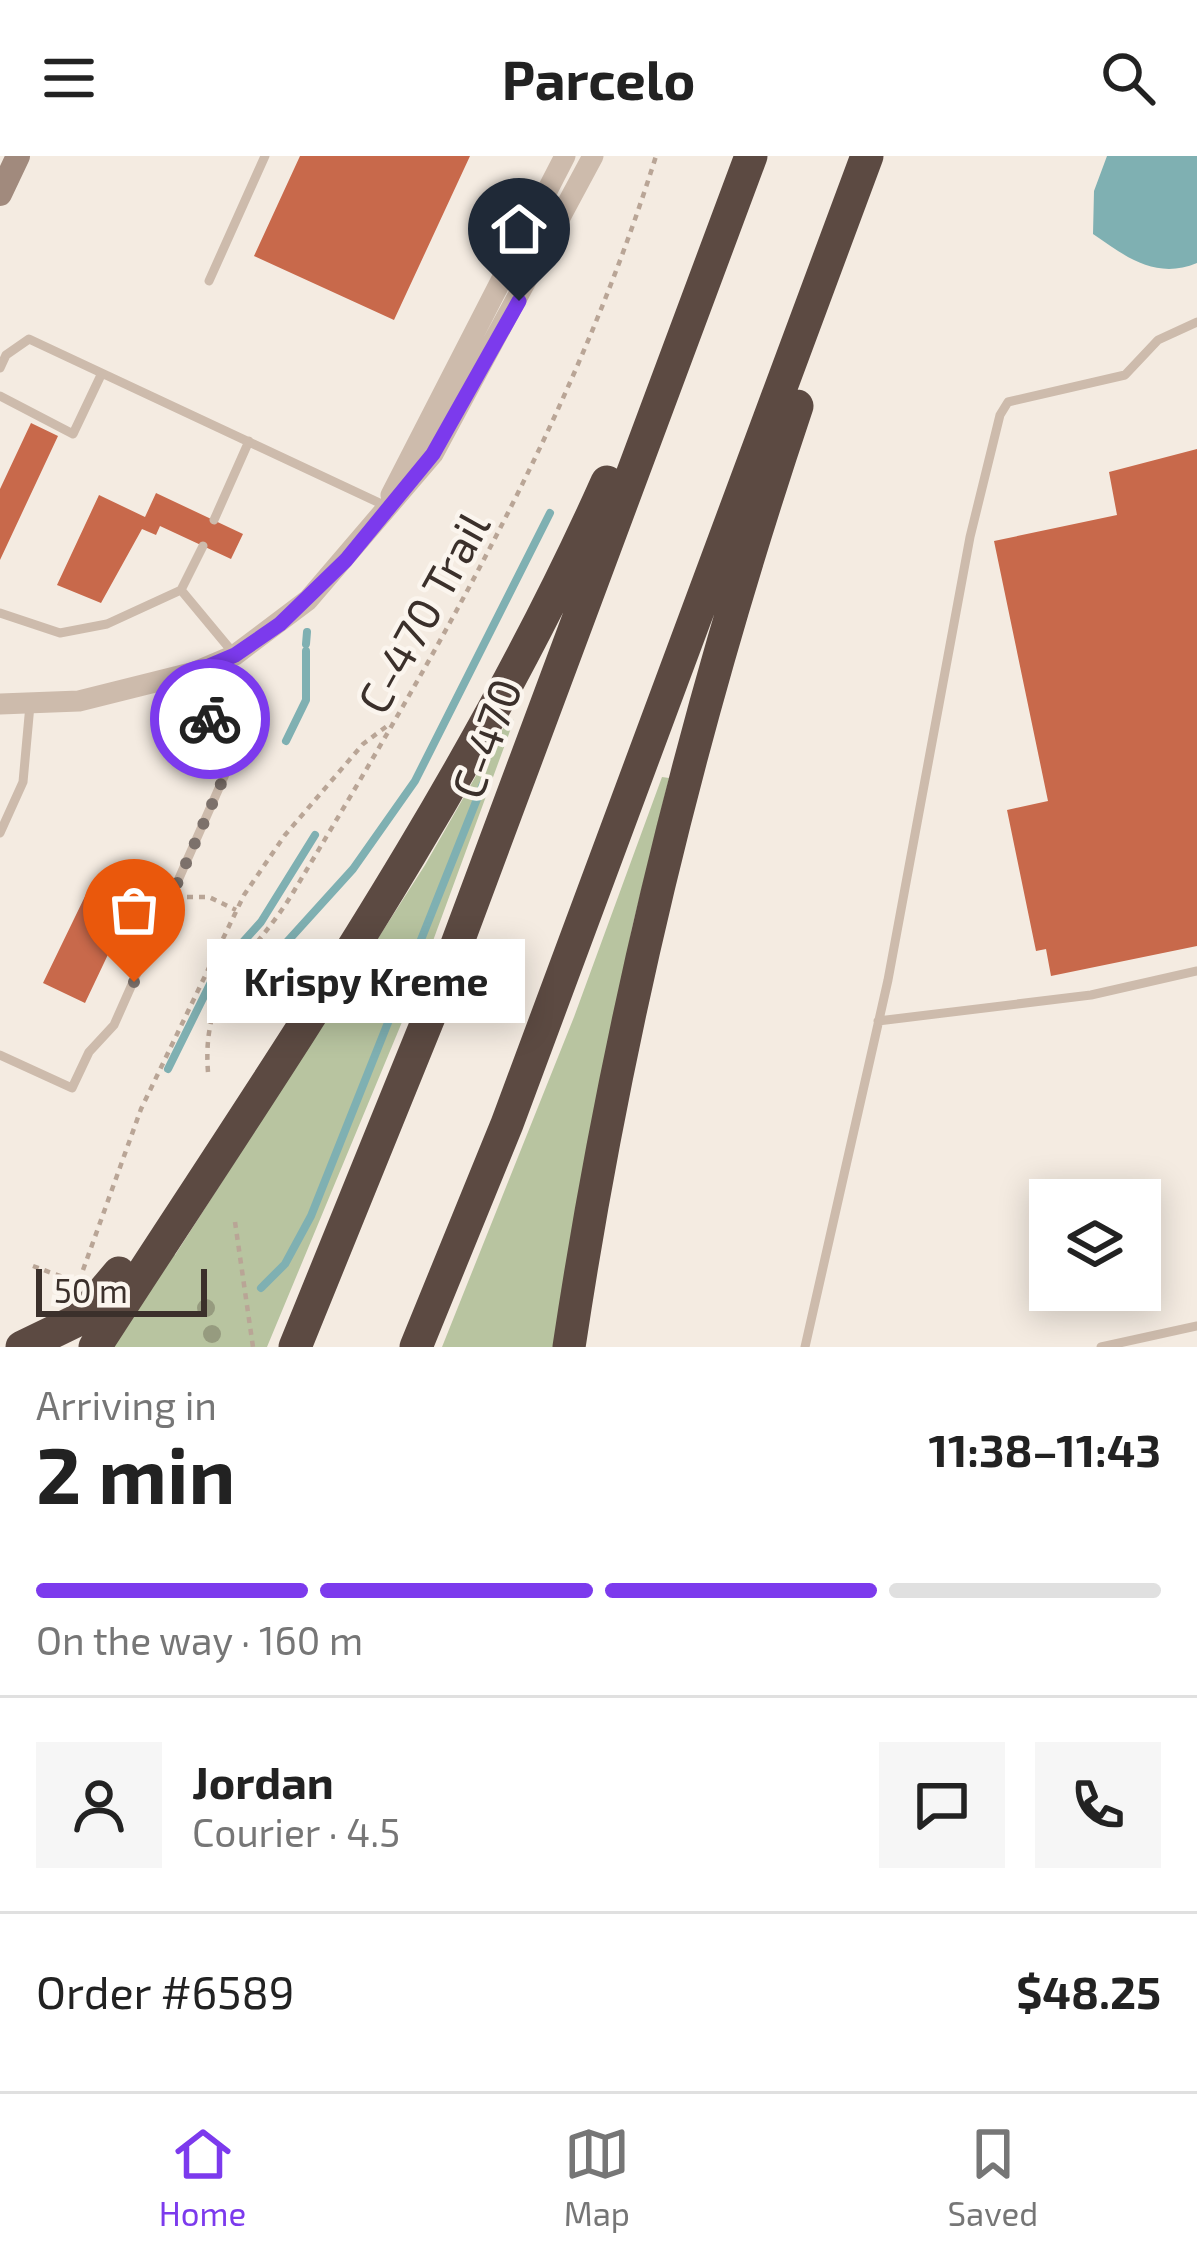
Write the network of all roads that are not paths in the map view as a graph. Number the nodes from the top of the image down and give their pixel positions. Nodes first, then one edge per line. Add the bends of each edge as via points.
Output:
1 (18, 156) edge
2 (265, 156) edge
3 (565, 156) edge
4 (593, 156) edge
5 (751, 156) edge
6 (867, 156) edge
7 (882, 156) edge
8 (0, 194) edge
9 (707, 274) junction
10 (208, 281) dead end
11 (1197, 322) edge
12 (0, 368) edge
13 (101, 374) junction
14 (0, 396) edge
15 (248, 441) junction
16 (386, 506) junction
17 (214, 520) dead end
18 (202, 546) dead end
19 (181, 590) junction
20 (0, 613) edge
21 (235, 655) junction
22 (195, 672) junction
23 (0, 704) edge
24 (30, 704) junction
25 (0, 833) edge
26 (1197, 971) edge
27 (878, 1021) junction
28 (0, 1055) edge
29 (278, 1064) junction
30 (1197, 1326) edge
31 (22, 1347) edge
32 (95, 1347) edge
33 (295, 1347) edge
34 (416, 1347) edge
35 (569, 1347) edge
36 (805, 1347) edge
37 (1101, 1347) edge

1 - 8 main road
2 - 10 lane
3 - 16 street
4 - 16 street via 433,454
5 - 9 highway, C-470
6 - 34 highway via 513,1108
7 - 35 highway via 755,532 692,753 609,1113
9 - 29 highway via 468,760
9 - 33 highway, C-470 via 404,1083
11 - 27 lane via 1158,340 1125,375 1008,402 1000,416
12 - 13 lane via 29,339
13 - 14 lane via 73,434
13 - 15 lane
15 - 16 lane
15 - 17 lane
16 - 21 street via 308,600
18 - 19 lane
19 - 20 lane via 107,624 60,633
19 - 21 lane
21 - 22 street
22 - 24 street via 130,692
22 - 28 lane via 227,770 114,1025 72,1088
23 - 24 street
24 - 25 lane via 23,782
26 - 27 lane via 1091,995
27 - 36 lane
29 - 31 highway via 235,1094 100,1302
29 - 32 highway
30 - 37 lane

